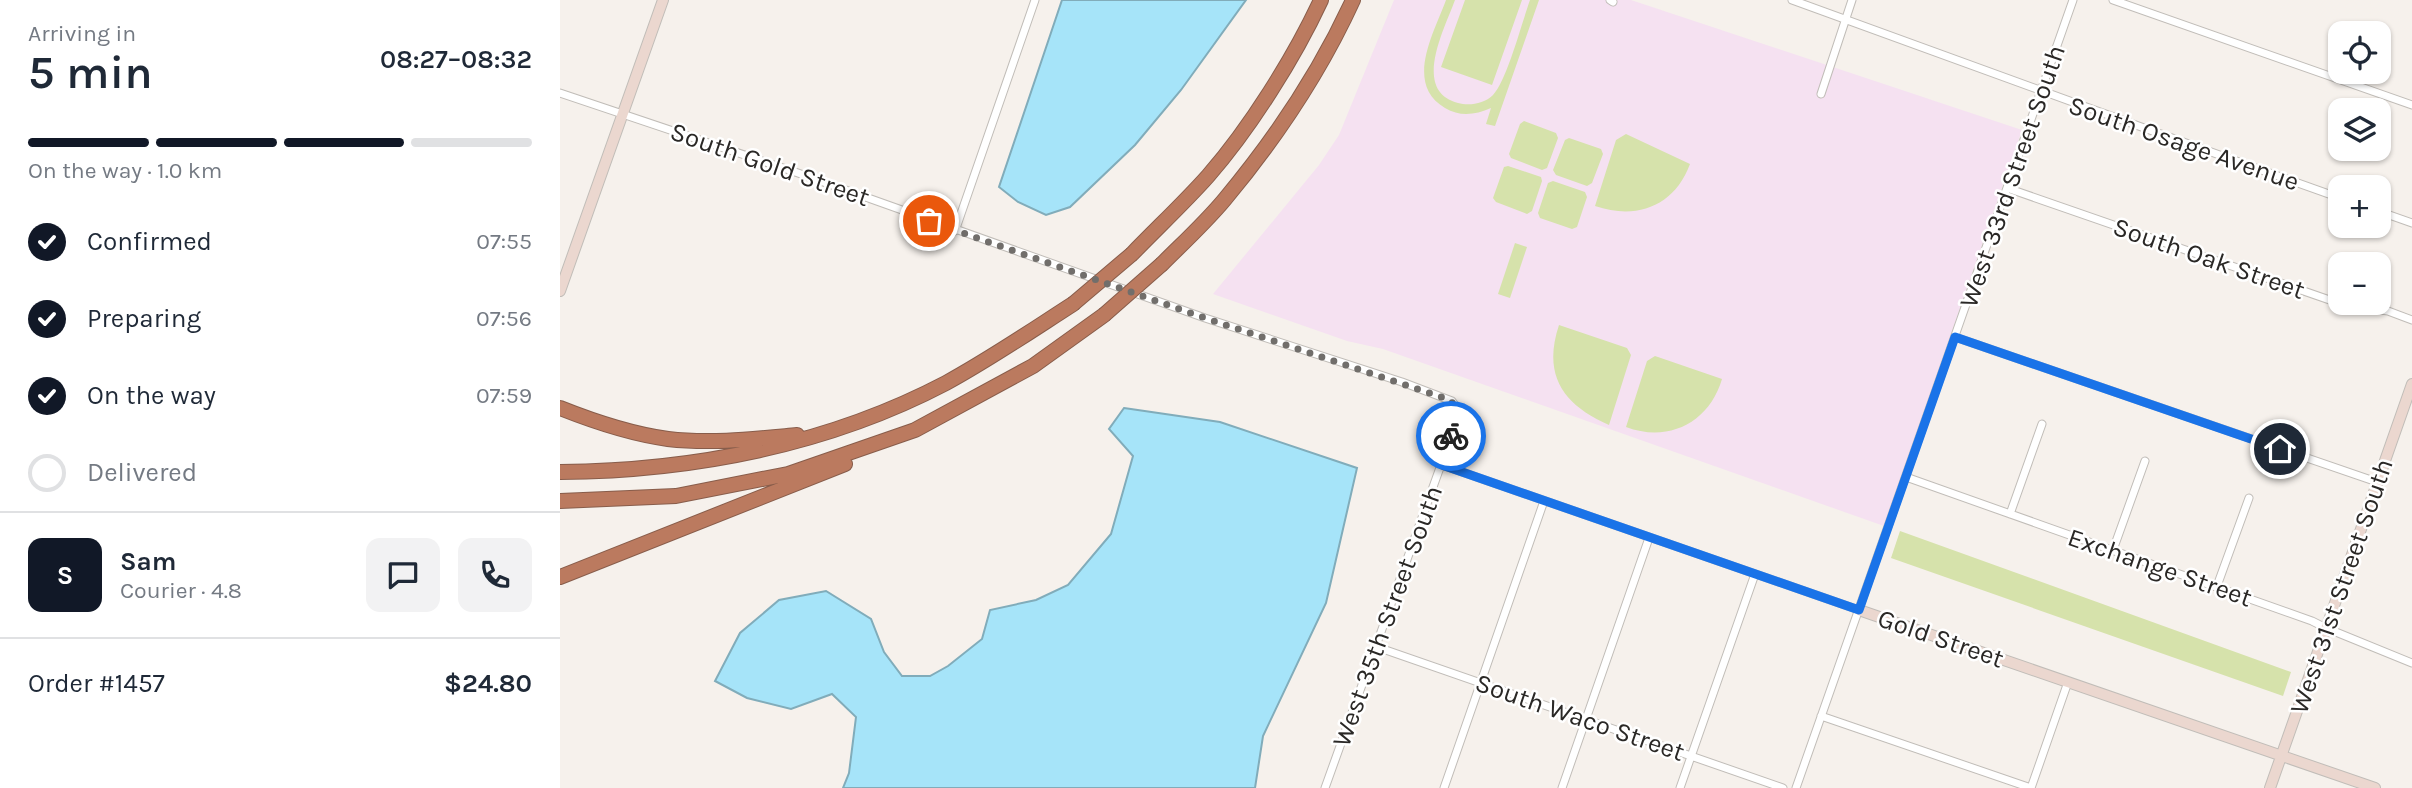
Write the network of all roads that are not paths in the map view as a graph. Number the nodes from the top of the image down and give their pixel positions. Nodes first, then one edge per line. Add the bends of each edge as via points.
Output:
1 (663, 0) edge
2 (1035, 0) edge
3 (1321, 0) edge
4 (1353, 0) edge
5 (1792, 0) edge
6 (1852, 0) edge
7 (2073, 0) edge
8 (2113, 0) edge
9 (1845, 19) junction
10 (560, 93) edge
11 (2041, 93) junction
12 (1821, 94) dead end
13 (2412, 105) edge
14 (622, 114) junction
15 (2007, 188) junction
16 (2328, 194) edge
17 (2391, 216) edge
18 (2412, 223) edge
19 (955, 231) junction
20 (560, 291) edge
21 (2412, 320) edge
22 (1955, 337) junction
23 (2412, 384) edge
24 (1455, 404) joint
25 (560, 408) edge
26 (2042, 424) dead end
27 (839, 427) junction
28 (893, 438) junction
29 (2145, 461) dead end
30 (1442, 465) junction
31 (560, 472) edge
32 (1906, 477) junction
33 (2377, 482) junction
34 (2249, 498) dead end
35 (560, 501) edge
36 (1544, 501) junction
37 (2010, 514) junction
38 (1649, 538) junction
39 (2113, 550) junction
40 (1755, 574) junction
41 (560, 578) edge
42 (2217, 586) junction
43 (1859, 610) junction
44 (2326, 628) junction
45 (1377, 647) junction
46 (2412, 663) edge
47 (2068, 682) junction
48 (1481, 683) junction
49 (1821, 716) junction
50 (1586, 720) junction
51 (2281, 755) junction
52 (1691, 756) junction
53 (1325, 788) edge
54 (1444, 788) edge
55 (1562, 788) edge
56 (1680, 788) edge
57 (1783, 788) edge
58 (1796, 788) edge
59 (2031, 788) edge
60 (2270, 788) edge
61 (2375, 788) edge

1 - 14 street
2 - 19 street
3 - 27 highway, bridge via 1244,129 1208,176 1132,254 1073,304 988,360 892,408
4 - 28 highway, bridge via 1323,60 1281,126 1224,200 1162,264 1104,315 1033,366
5 - 9 street, South Osage Avenue
6 - 9 street
7 - 11 street, West 33rd Street South
8 - 13 street
9 - 11 street, South Osage Avenue
9 - 12 street
10 - 14 street, South Gold Street
11 - 15 street, West 33rd Street South
11 - 16 street, South Osage Avenue
14 - 19 street, South Gold Street
14 - 20 street
15 - 21 street, South Oak Street via 2344,305 2388,311
15 - 22 street, West 33rd Street South
17 - 18 street
19 - 24 street, South Gold Street
22 - 32 street, West 33rd Street South
22 - 33 street
23 - 33 street, West 31st Street South
24 - 30 street, West 35th Street South via 1458,415
25 - 27 highway via 601,424 668,439 732,441
26 - 37 street
27 - 31 highway via 790,444 669,467
28 - 35 highway via 788,474 689,493
28 - 41 highway via 846,463
29 - 39 street
30 - 36 street, Gold Street
30 - 45 street, West 35th Street South
32 - 37 street, Exchange Street
32 - 43 street, West 33rd Street South
33 - 44 street, West 31st Street South
34 - 42 street
36 - 38 street, Gold Street
36 - 48 street
37 - 39 street, Exchange Street
38 - 40 street, Gold Street
38 - 50 street
39 - 42 street, Exchange Street
40 - 43 street, Gold Street
40 - 52 street
42 - 44 street, Exchange Street
43 - 47 street, Gold Street
43 - 49 street, West 33rd Street South
44 - 46 street, Exchange Street
44 - 51 street, West 31st Street South
45 - 48 street, South Waco Street
45 - 53 street, West 35th Street South
47 - 51 street, Gold Street
47 - 59 street
48 - 50 street, South Waco Street
48 - 54 street
49 - 58 street, West 33rd Street South
49 - 59 street
50 - 52 street, South Waco Street
50 - 55 street
51 - 60 street, West 31st Street South
51 - 61 street, Gold Street
52 - 56 street
52 - 57 street, South Waco Street

